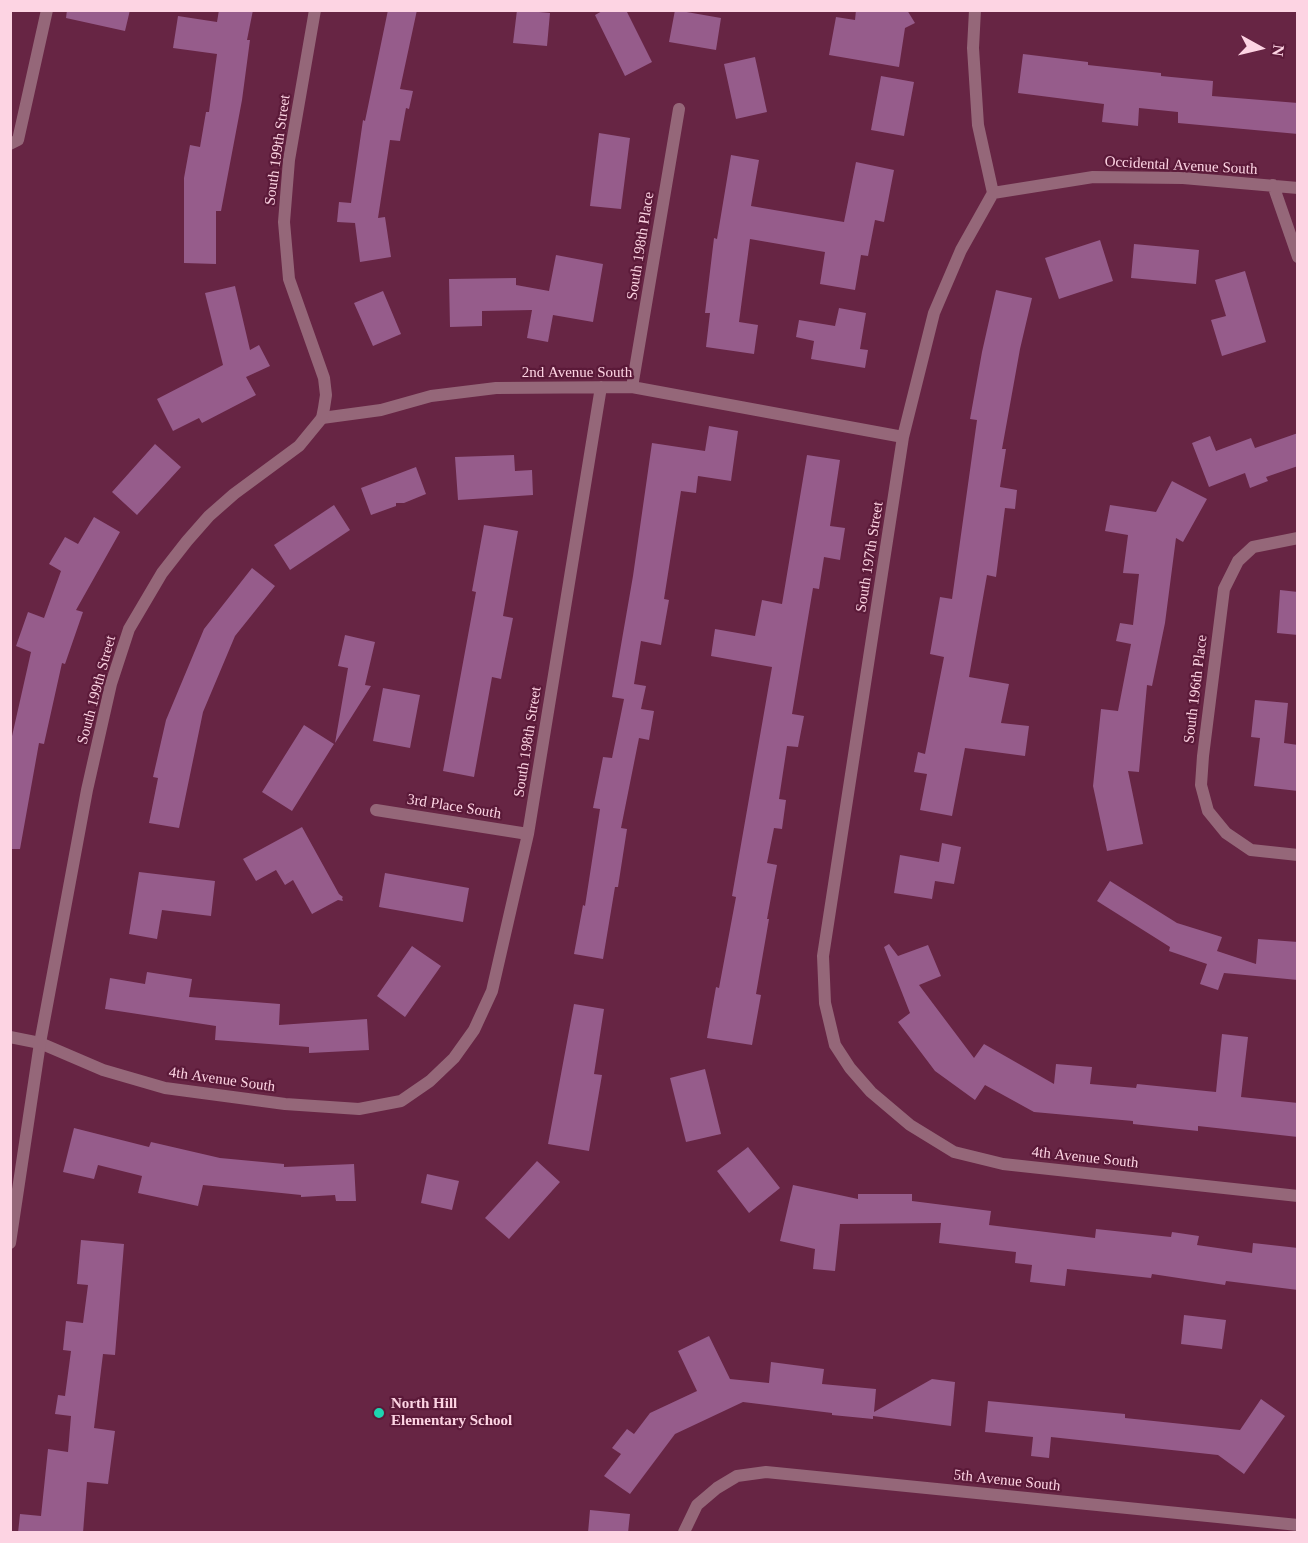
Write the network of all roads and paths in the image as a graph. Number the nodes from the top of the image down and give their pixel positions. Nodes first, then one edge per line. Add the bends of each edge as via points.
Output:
1 (47, 10) edge
2 (315, 10) edge
3 (975, 10) edge
4 (679, 109) dead end
5 (14, 142) edge
6 (1274, 185) junction
7 (1298, 188) edge
8 (993, 192) junction
9 (1298, 257) edge
10 (601, 387) junction
11 (632, 387) junction
12 (322, 418) junction
13 (903, 437) junction
14 (1298, 538) edge
15 (376, 810) dead end
16 (528, 834) junction
17 (1298, 855) edge
18 (10, 1036) edge
19 (40, 1043) junction
20 (430, 1081) joint
21 (886, 1104) joint
22 (1298, 1196) edge
23 (10, 1243) edge
24 (1298, 1525) edge
25 (684, 1533) edge

1 - 5 street
2 - 12 street, South 199th Street via 289,160 284,222 290,279 324,378
3 - 8 street via 978,125
4 - 11 street, South 198th Place
6 - 7 street, Occidental Avenue South
6 - 8 street, Occidental Avenue South via 1093,177
6 - 9 street
8 - 13 street, South 197th Street via 961,250 934,313
10 - 11 street, 2nd Avenue South
10 - 12 street, 2nd Avenue South via 496,388 431,396 381,410
10 - 16 street, South 198th Street
11 - 13 street, 2nd Avenue South
12 - 19 street, South 199th Street via 299,446 209,516 162,573 129,630 111,684 87,790
13 - 21 street, South 197th Street via 824,956 825,1003 835,1044 850,1068
14 - 17 street, South 196th Place via 1253,547 1238,561 1224,589 1201,785 1208,811 1226,833 1251,850
15 - 16 street, 3rd Place South
16 - 20 street, South 198th Street via 492,991 474,1030 454,1058
18 - 19 street, 4th Avenue South
19 - 20 street, 4th Avenue South via 103,1070 165,1088 285,1104 359,1109 400,1101
19 - 23 street, South 199th Street
21 - 22 street, 4th Avenue South via 910,1125 954,1152 1003,1164
24 - 25 street, 5th Avenue South via 766,1472 737,1476 717,1488 698,1505

